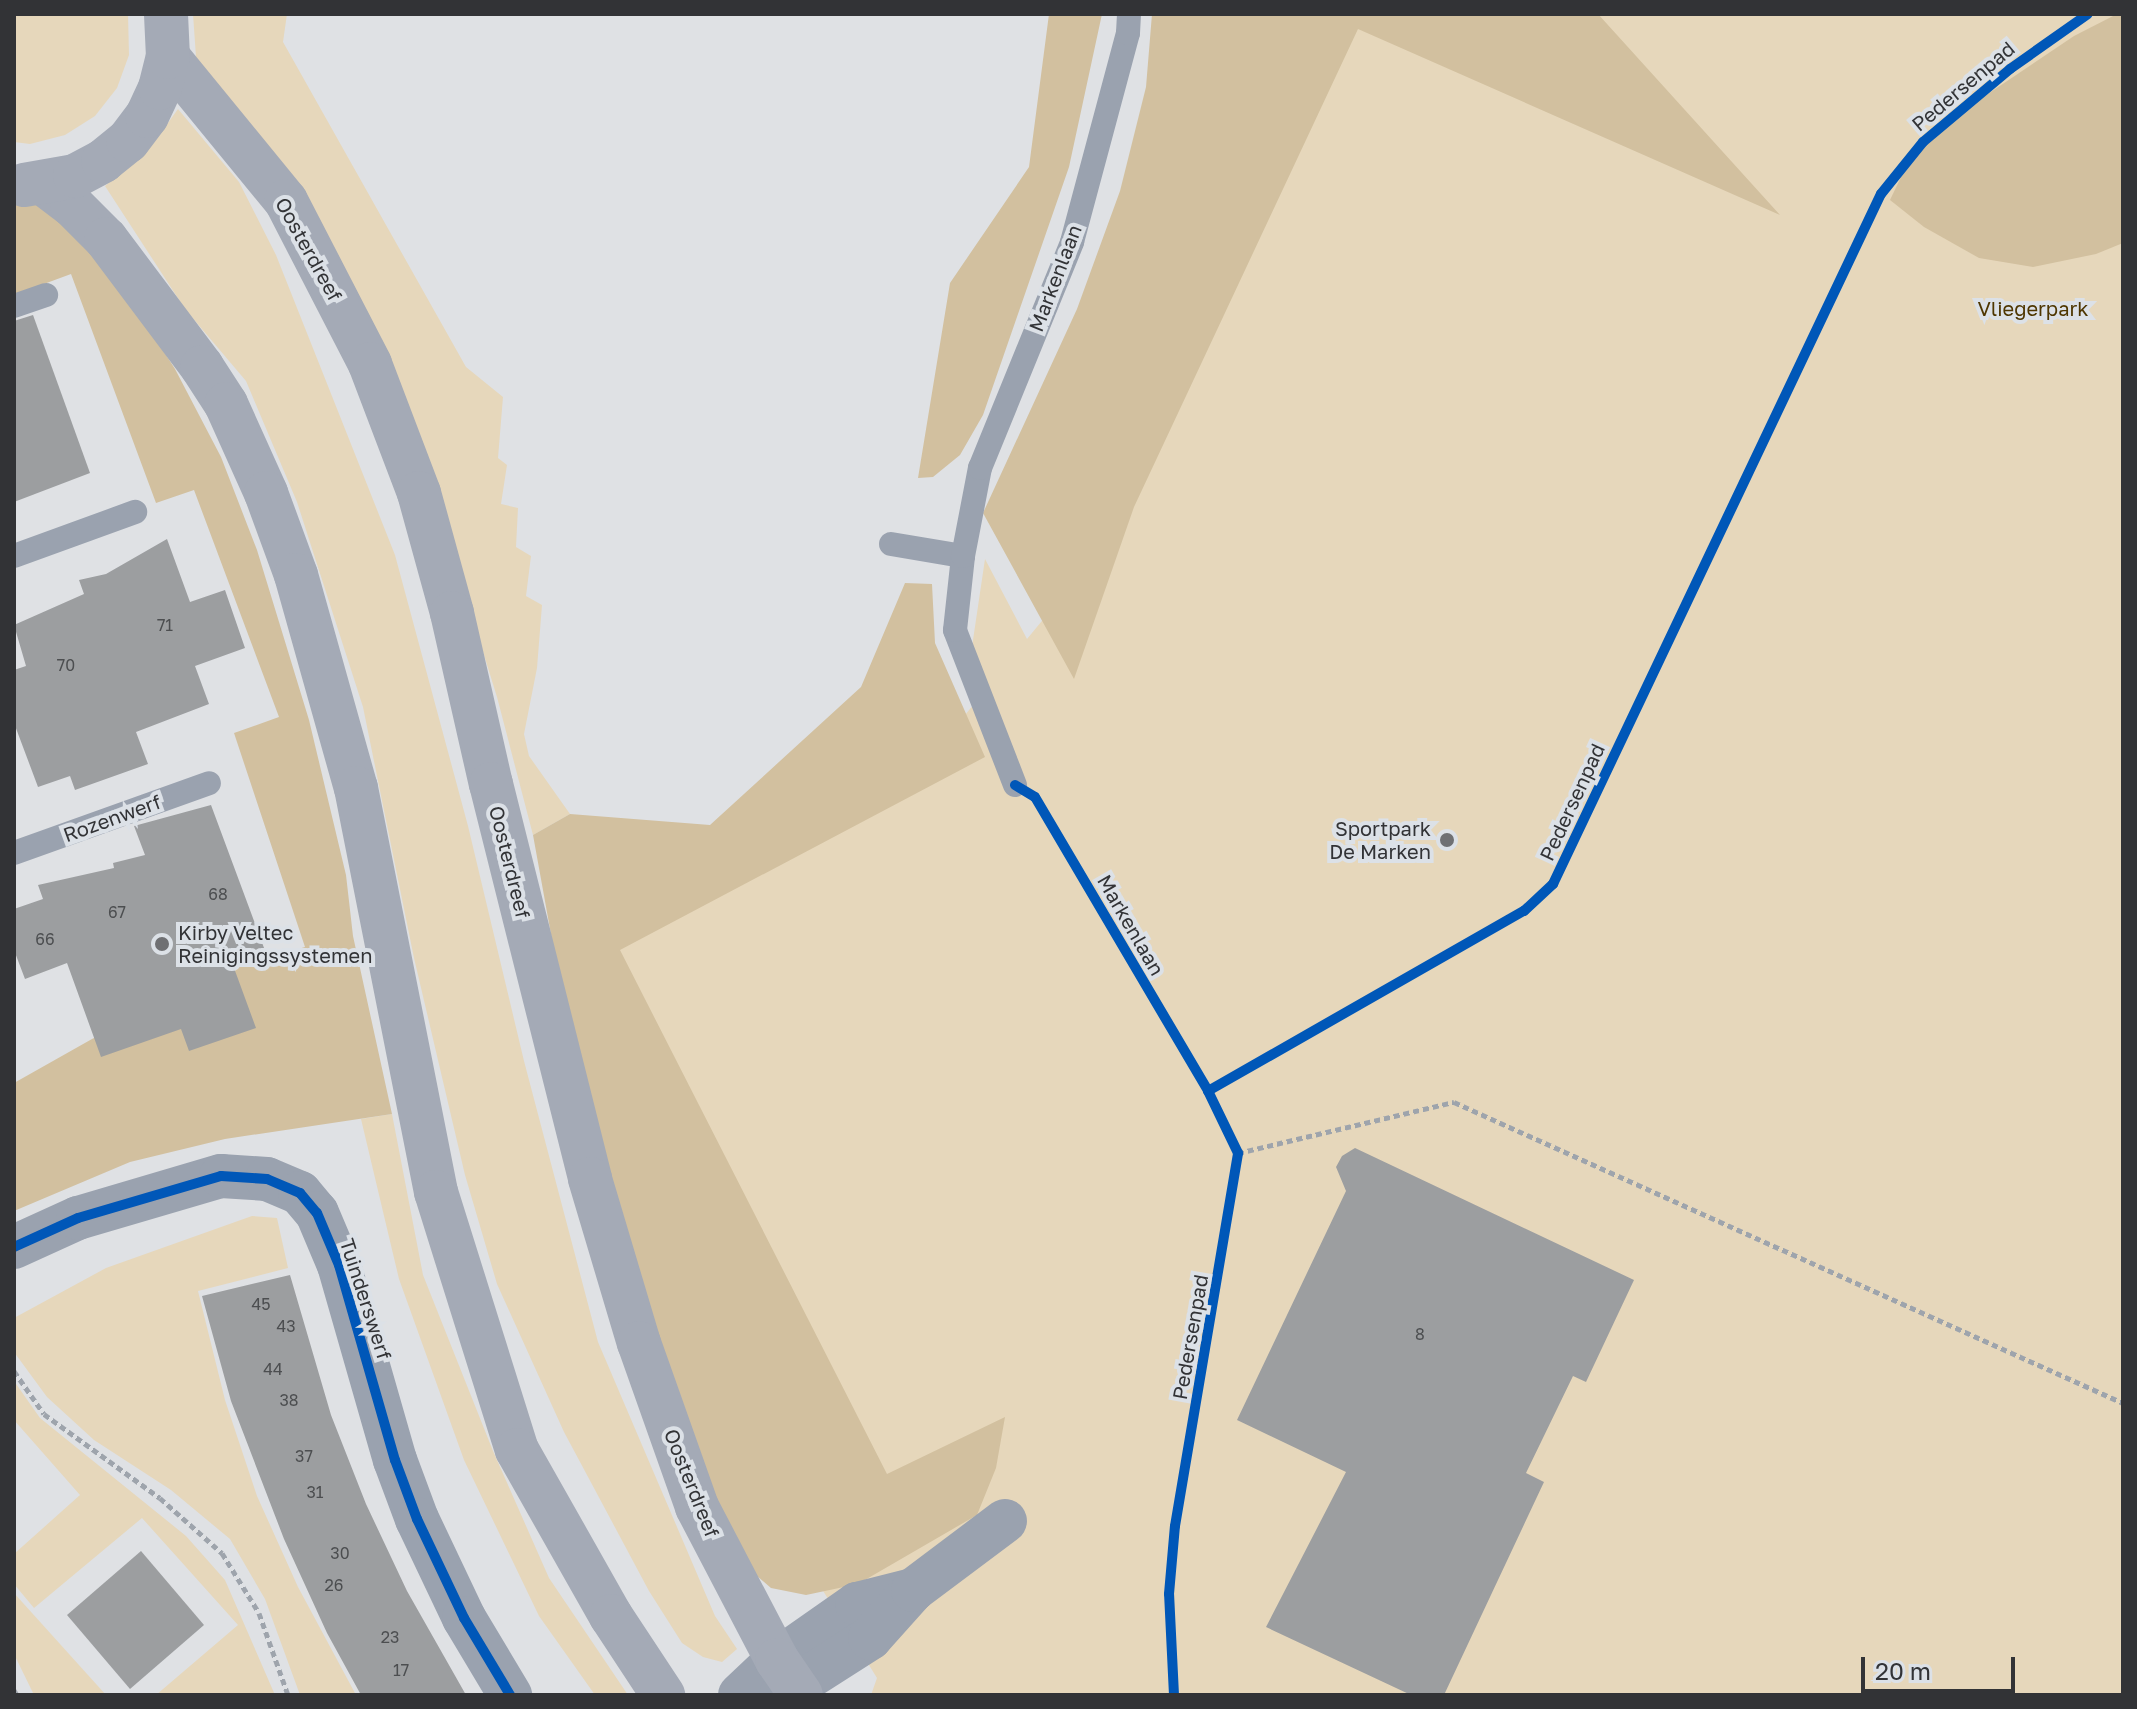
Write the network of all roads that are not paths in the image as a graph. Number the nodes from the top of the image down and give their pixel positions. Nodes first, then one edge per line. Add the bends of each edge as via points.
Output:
1 (166, 14) edge
2 (1129, 14) edge
3 (168, 57) junction
4 (29, 185) edge
5 (46, 295) dead end
6 (14, 306) edge
7 (135, 512) dead end
8 (891, 544) dead end
9 (14, 556) edge
10 (963, 556) junction
11 (209, 783) dead end
12 (1015, 785) dead end
13 (14, 853) edge
14 (14, 1247) edge
15 (1005, 1521) dead end
16 (789, 1684) edge
17 (510, 1695) edge
18 (663, 1695) edge
19 (740, 1695) edge

1 - 3 main road
2 - 10 lane, Markenlaan via 1072,242 980,468
3 - 4 main road via 147,116 128,141 75,176
3 - 16 main road, Oosterdreef via 286,201 370,364 419,493 452,613 586,1164 639,1343 697,1507
4 - 18 main road via 72,205 106,239 226,404 266,493 296,575 356,788 436,1192 517,1450 611,1616
5 - 6 lane
7 - 9 lane
8 - 10 lane
10 - 12 lane, Markenlaan via 955,630
11 - 13 lane, Rozenwerf
14 - 17 street, Tuinderswerf via 78,1218 221,1176 267,1179 300,1193 317,1213 339,1265 417,1519 464,1618
15 - 16 street via 913,1590 870,1638
16 - 19 street

